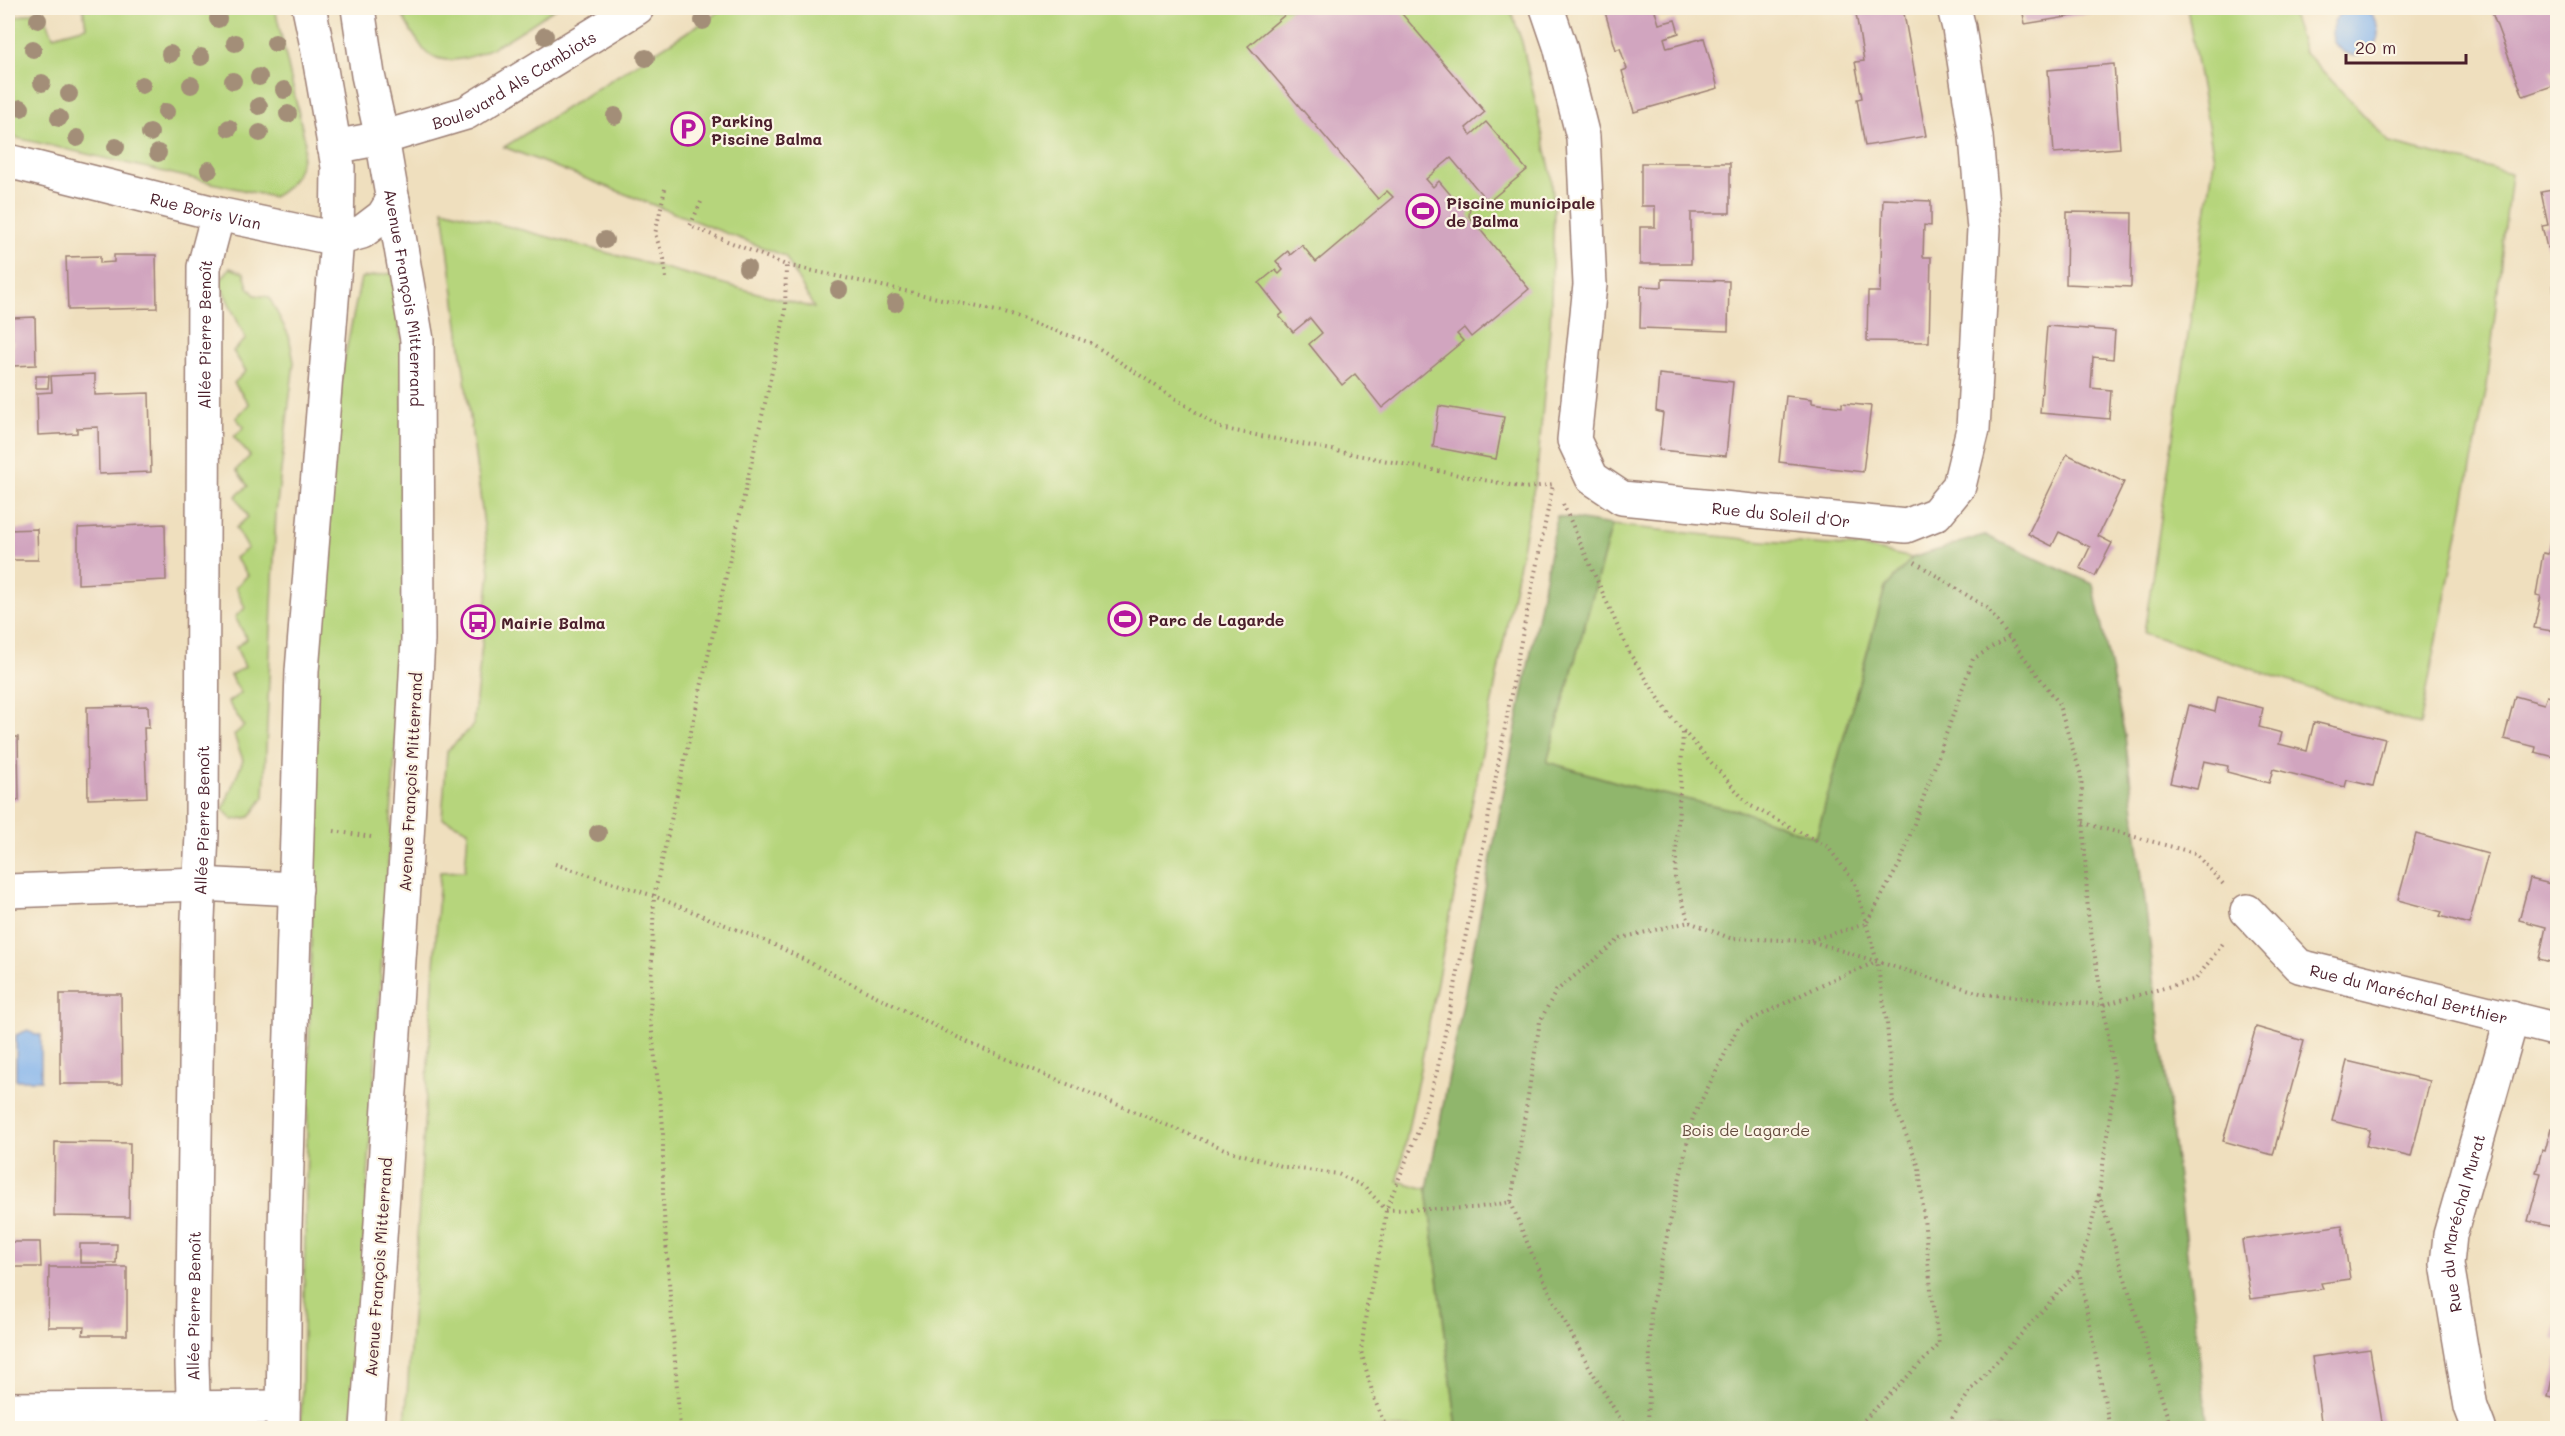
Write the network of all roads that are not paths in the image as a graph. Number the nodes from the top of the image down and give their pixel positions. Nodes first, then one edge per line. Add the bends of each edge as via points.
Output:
1 (309, 8) edge
2 (358, 8) edge
3 (637, 8) edge
4 (1547, 8) edge
5 (1954, 8) edge
6 (382, 138) junction
7 (334, 147) junction
8 (8, 161) edge
9 (393, 200) junction
10 (218, 214) junction
11 (336, 239) junction
12 (199, 884) junction
13 (296, 889) junction
14 (8, 891) edge
15 (2247, 911) road end
16 (2512, 1018) junction
17 (2558, 1030) edge
18 (8, 1409) edge
19 (194, 1418) edge
20 (283, 1418) edge
21 (367, 1428) edge
22 (2478, 1428) edge

1 - 7 street
2 - 6 street, Avenue François Mitterrand
3 - 6 street, Boulevard Als Cambiots via 466,113
4 - 5 street, Rue du Soleil d'Or via 1583,137 1590,285 1574,440 1592,478 1622,498 1906,526 1936,513 1959,486 1973,429 1984,229 1976,137
6 - 7 street
6 - 9 street, Avenue François Mitterrand
7 - 11 street via 338,167
8 - 10 street, Rue Boris Vian
9 - 11 street, Rue Boris Vian via 383,216 362,232
9 - 21 street, Avenue François Mitterrand via 417,340 418,640
10 - 11 street, Rue Boris Vian
10 - 12 street, Allée Pierre Benoît via 204,267
11 - 13 street via 302,671
12 - 13 street
12 - 14 street
12 - 19 street, Allée Pierre Benoît
13 - 20 street
15 - 16 street, Rue du Maréchal Berthier via 2299,966
16 - 17 street, Rue du Maréchal Berthier
16 - 22 street, Rue du Maréchal Murat via 2450,1235 2447,1264
18 - 19 street
19 - 20 street

